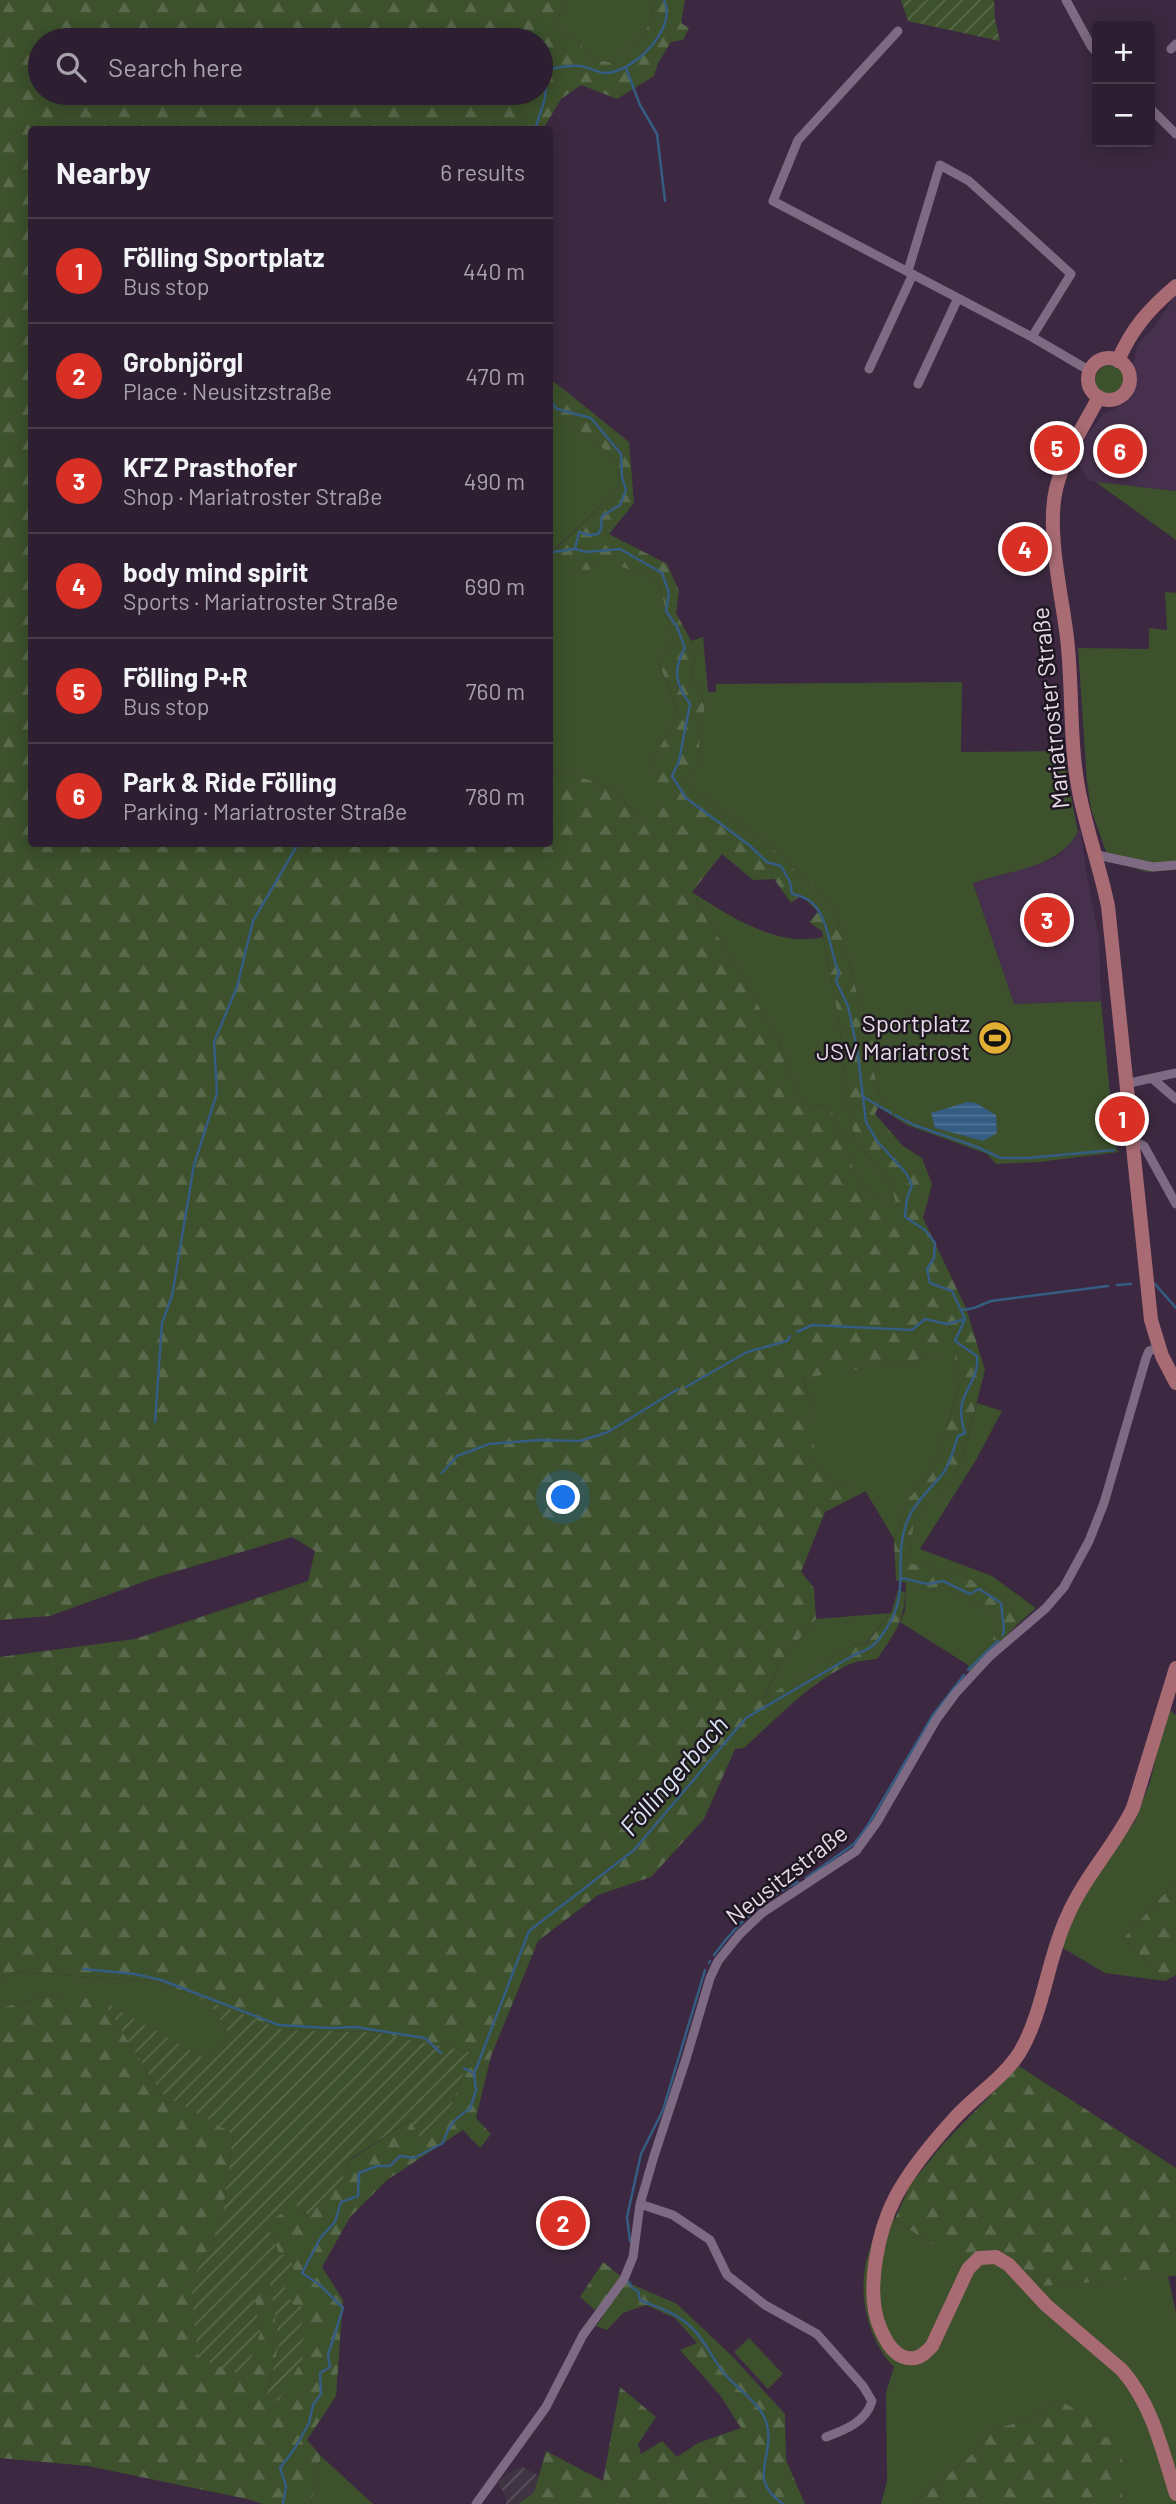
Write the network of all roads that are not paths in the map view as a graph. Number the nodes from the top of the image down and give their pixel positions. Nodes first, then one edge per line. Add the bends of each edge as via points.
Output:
1 (1066, 0) edge
2 (898, 30) dead end
3 (1092, 47) edge
4 (1155, 113) edge
5 (1176, 134) edge
6 (910, 272) junction
7 (1176, 286) edge
8 (958, 298) junction
9 (1032, 337) junction
10 (1118, 360) junction
11 (869, 369) dead end
12 (1090, 371) junction
13 (918, 384) dead end
14 (1099, 397) junction
15 (1097, 855) junction
16 (1176, 865) edge
17 (1176, 1073) edge
18 (1153, 1079) junction
19 (1125, 1084) junction
20 (1176, 1099) edge
21 (1132, 1140) junction
22 (1176, 1204) edge
23 (1158, 1348) junction
24 (1176, 1383) edge
25 (1176, 1668) edge
26 (640, 2204) junction
27 (826, 2437) dead end
28 (1176, 2494) edge
29 (476, 2504) edge

1 - 3 street
2 - 6 street via 798,140 773,201
4 - 5 street
6 - 8 street
6 - 9 street via 940,165 969,181 1071,274
6 - 11 street
7 - 10 main road via 1140,319
8 - 9 street
8 - 13 street
9 - 12 street
10 - 12 main road via 1105,359
10 - 14 main road via 1130,377 1127,391 1114,400
12 - 14 main road via 1090,386
14 - 15 main road, Mariatroster Straße via 1069,453 1054,509 1079,793
15 - 16 street via 1153,867
15 - 19 main road, Mariatroster Straße via 1108,906
17 - 18 street
18 - 19 street
18 - 20 street
19 - 21 main road, Mariatroster Straße
21 - 22 street via 1144,1146
21 - 23 main road, Mariatroster Straße via 1147,1293
23 - 24 main road, Mariatroster Straße
23 - 26 street, Neusitzstraße via 1146,1358 1104,1503 1064,1587 955,1694 856,1851 762,1913 718,1961
25 - 28 main road via 1133,1808 1065,1919 1024,2044 1001,2076 953,2120 896,2197 873,2284 877,2322 886,2341 898,2354 915,2358 932,2346 962,2277 973,2263 987,2256 1004,2261 1132,2382 1151,2415
26 - 27 street via 673,2215 710,2240 727,2275 765,2305 817,2334 863,2386 872,2401 869,2412 849,2428
26 - 29 street, Neusitzstraße via 633,2257 624,2280 583,2335 547,2407

